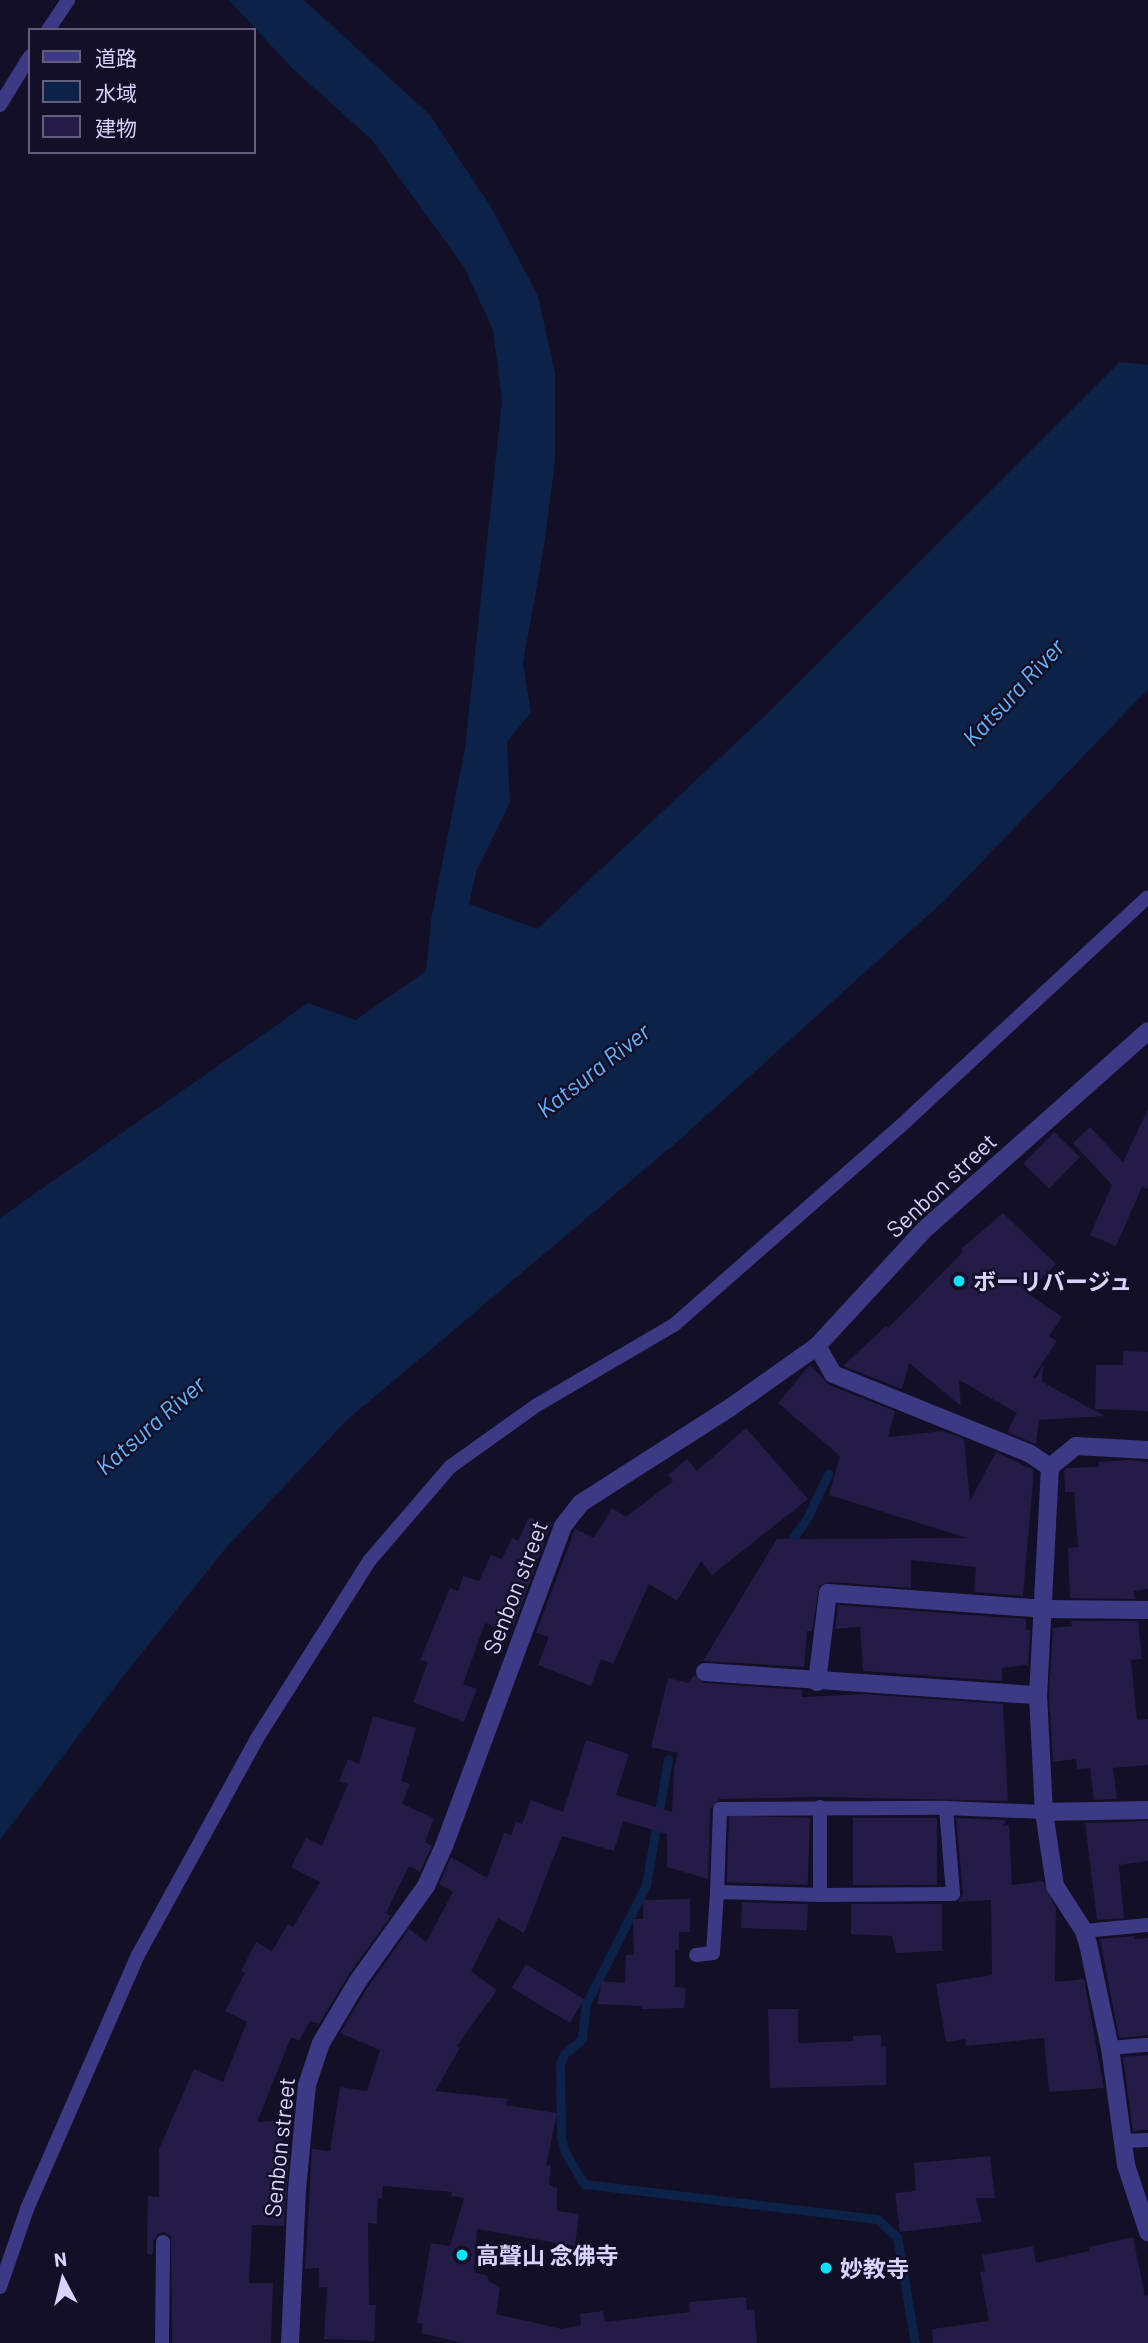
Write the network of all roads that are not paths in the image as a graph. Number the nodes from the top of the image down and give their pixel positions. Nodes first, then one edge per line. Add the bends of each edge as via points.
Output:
1 (68, 0) edge
2 (49, 28) edge
3 (28, 59) edge
4 (0, 105) edge
5 (1148, 897) edge
6 (1148, 1031) edge
7 (817, 1346) junction
8 (1148, 1450) edge
9 (1050, 1467) junction
10 (1044, 1609) junction
11 (1148, 1610) edge
12 (705, 1672) dead end
13 (817, 1682) junction
14 (1038, 1695) junction
15 (820, 1807) junction
16 (946, 1808) junction
17 (1148, 1810) edge
18 (1044, 1812) junction
19 (717, 1892) junction
20 (820, 1895) junction
21 (1148, 1925) edge
22 (1084, 1931) junction
23 (696, 1955) dead end
24 (1148, 2045) edge
25 (1110, 2048) junction
26 (1148, 2140) edge
27 (1122, 2141) junction
28 (1144, 2205) edge
29 (1148, 2232) edge
30 (163, 2242) dead end
31 (0, 2287) edge
32 (162, 2343) edge
33 (290, 2343) edge

1 - 2 lane
3 - 4 lane
5 - 31 lane via 674,1325 537,1405 450,1466 370,1560 256,1740 138,1955 27,2209
6 - 7 street, Senbon street via 925,1230
7 - 9 street via 833,1374 1029,1453
7 - 33 street, Senbon street via 732,1407 581,1503 563,1526 430,1876 321,2043 307,2085 296,2190
8 - 9 street via 1076,1446
9 - 10 street
10 - 11 street
10 - 13 street via 828,1593
10 - 14 street
12 - 13 street
13 - 14 street
14 - 18 street
15 - 16 lane
15 - 19 lane via 720,1809
15 - 20 lane
16 - 18 lane
16 - 20 lane via 953,1894
17 - 18 street
18 - 22 street via 1055,1886
19 - 20 lane
19 - 23 lane via 713,1953
21 - 22 lane
22 - 25 street
24 - 25 lane
25 - 27 street
26 - 27 lane
27 - 28 street
28 - 29 street
30 - 32 lane

